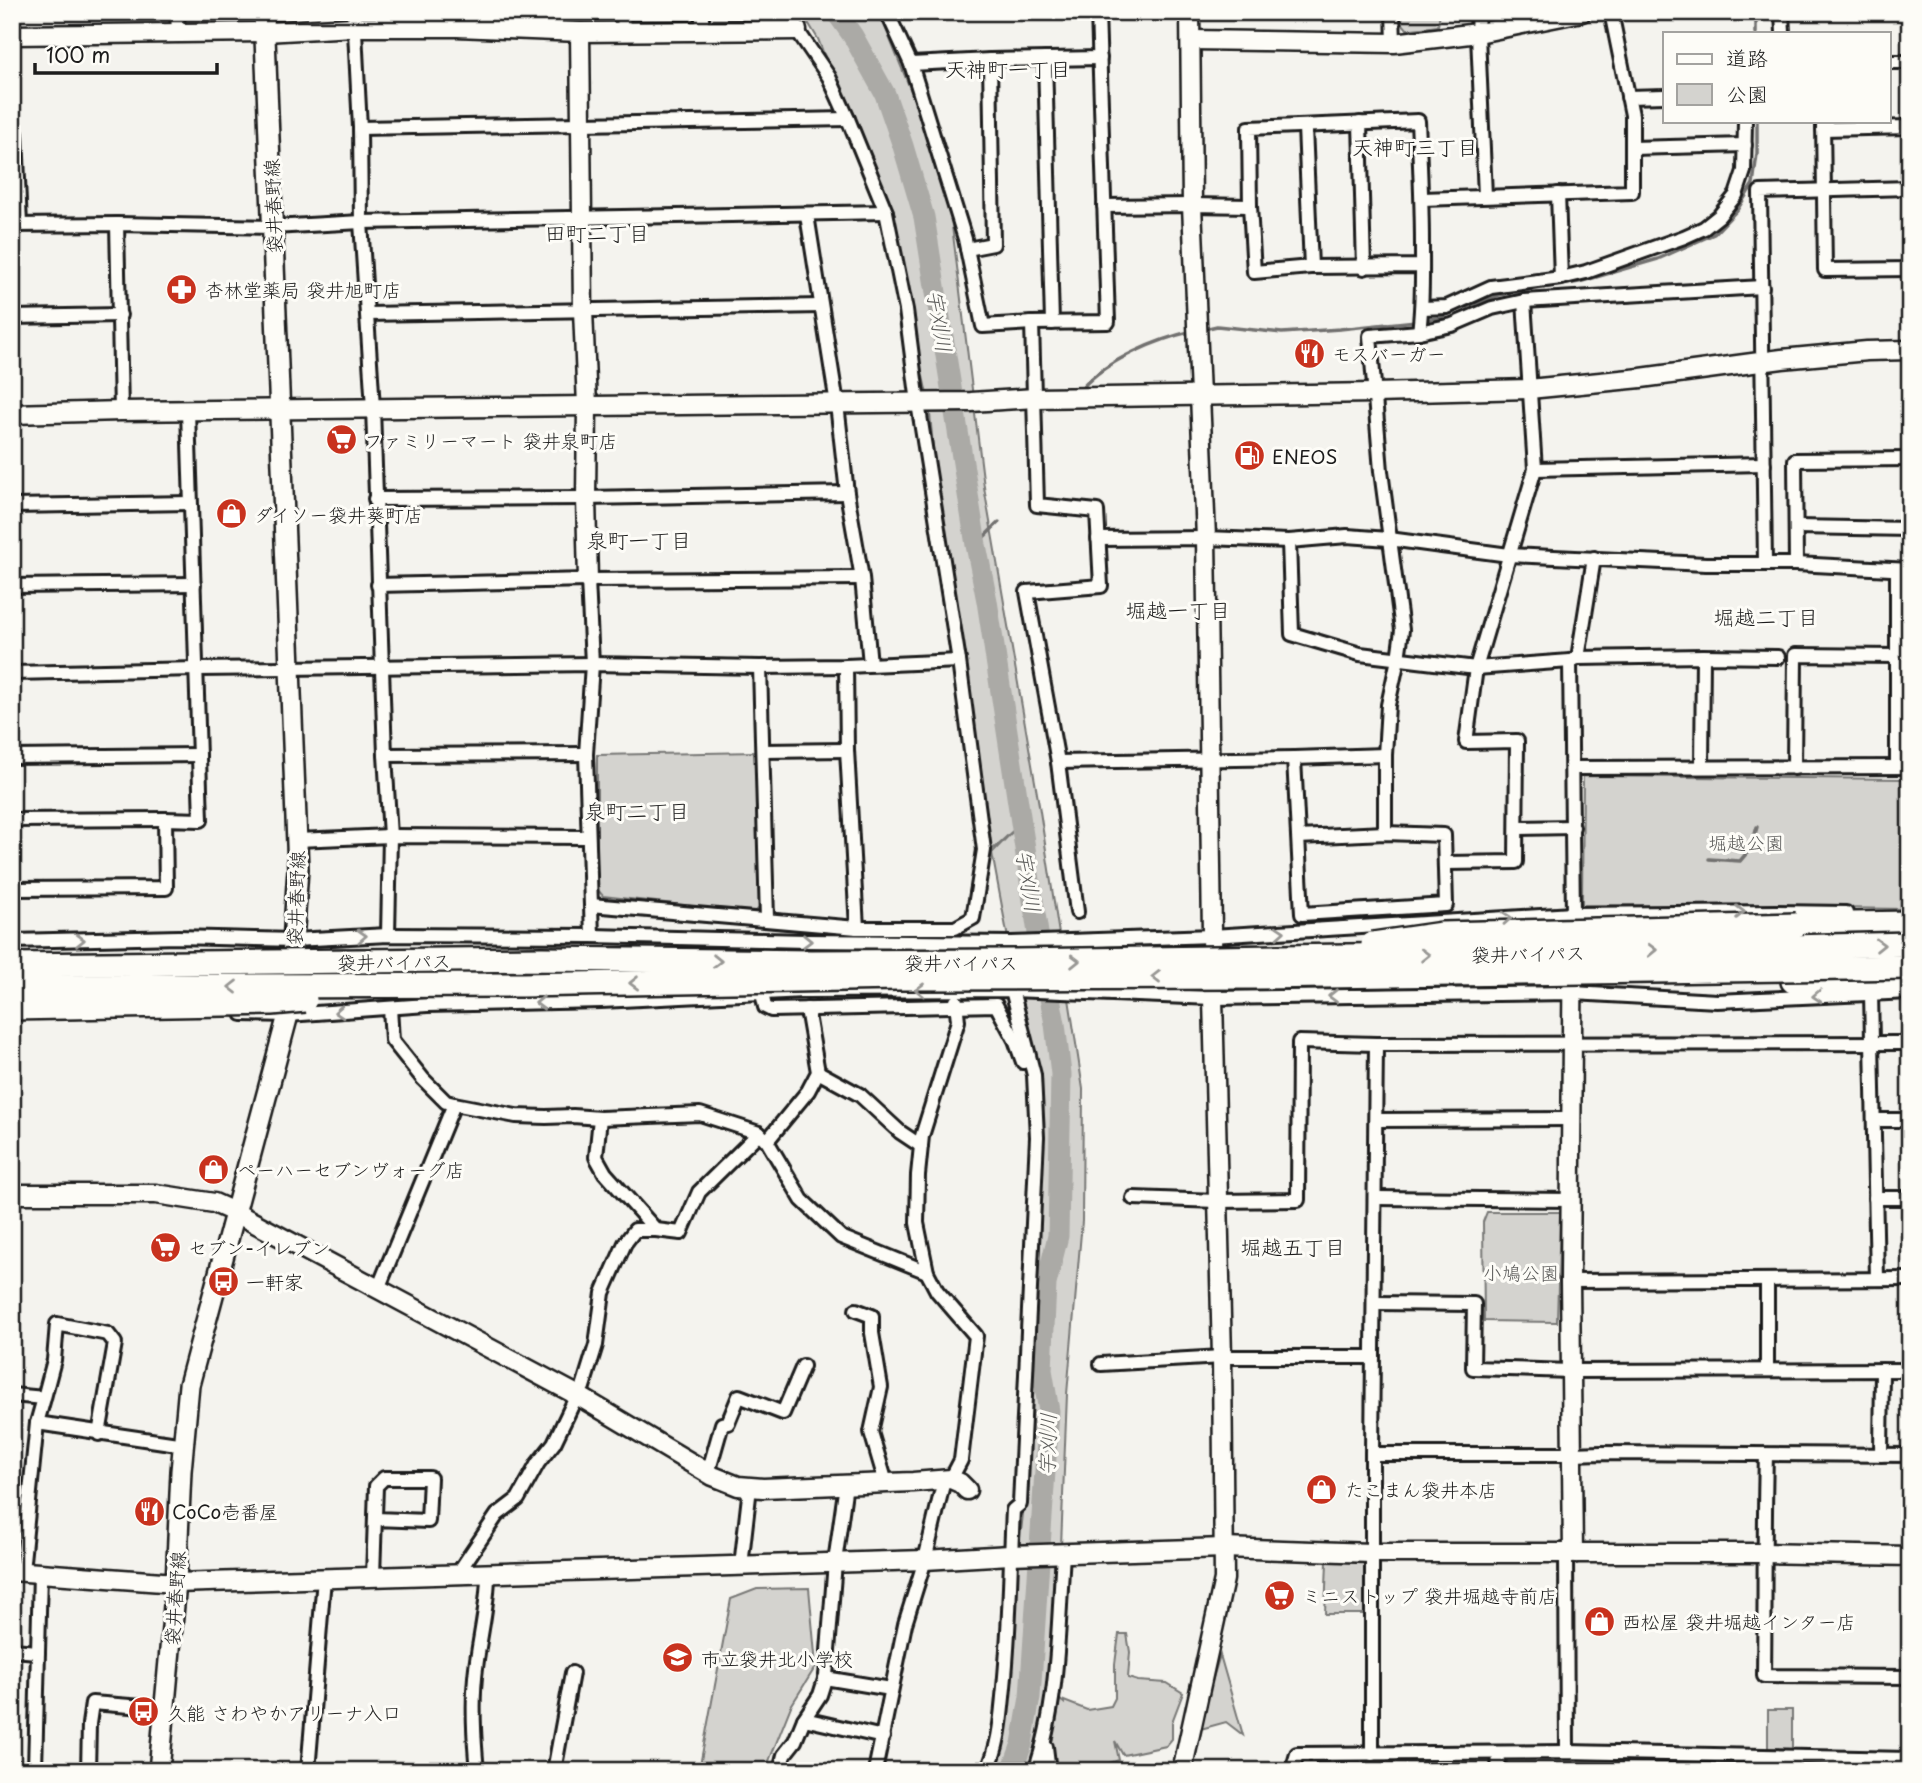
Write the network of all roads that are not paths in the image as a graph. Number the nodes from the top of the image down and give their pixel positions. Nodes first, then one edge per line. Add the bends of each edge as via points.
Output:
1 (177, 12) edge
2 (264, 12) edge
3 (623, 12) edge
4 (702, 12) edge
5 (887, 12) edge
6 (1098, 12) edge
7 (1190, 12) edge
8 (1393, 12) edge
9 (1477, 12) edge
10 (1582, 12) edge
11 (1611, 12) edge
12 (1782, 12) edge
13 (354, 20) edge
14 (456, 20) edge
15 (529, 21) edge
16 (797, 30) joint
17 (702, 31) junction
18 (264, 32) junction
19 (580, 32) junction
20 (624, 32) junction
21 (1783, 32) edge
22 (177, 33) junction
23 (1478, 33) junction
24 (12, 35) edge
25 (1191, 40) junction
26 (1394, 43) junction
27 (1100, 58) junction
28 (1045, 59) junction
29 (990, 60) junction
30 (1890, 62) edge
31 (1910, 62) edge
32 (911, 64) junction
33 (1628, 96) junction
34 (1663, 96) edge
35 (848, 119) junction
36 (1745, 122) edge
37 (581, 123) junction
38 (1360, 123) junction
39 (1823, 125) edge
40 (1305, 127) junction
41 (1910, 127) edge
42 (360, 128) junction
43 (16, 134) dead end
44 (1745, 145) junction
45 (1632, 148) junction
46 (1910, 188) edge
47 (1823, 190) junction
48 (1558, 194) junction
49 (1485, 196) junction
50 (1422, 199) junction
51 (1192, 205) junction
52 (1104, 206) junction
53 (1250, 206) junction
54 (886, 212) junction
55 (807, 215) junction
56 (583, 219) junction
57 (361, 222) junction
58 (117, 224) junction
59 (16, 225) edge
60 (273, 228) junction
61 (967, 249) junction
62 (1422, 266) junction
63 (1311, 267) junction
64 (1364, 268) junction
65 (1910, 269) edge
66 (1561, 278) junction
67 (1762, 287) junction
68 (1524, 301) junction
69 (821, 306) junction
70 (1423, 308) junction
71 (583, 310) junction
72 (367, 314) junction
73 (120, 315) junction
74 (12, 317) edge
75 (1032, 323) junction
76 (1052, 323) junction
77 (1419, 332) junction
78 (1910, 350) edge
79 (1764, 362) junction
80 (1529, 389) junction
81 (1375, 393) junction
82 (1199, 396) junction
83 (1035, 397) junction
84 (918, 402) junction
85 (837, 404) junction
86 (587, 406) junction
87 (373, 408) junction
88 (280, 409) junction
89 (121, 411) junction
90 (188, 411) junction
91 (12, 414) edge
92 (1910, 459) edge
93 (1764, 464) junction
94 (1535, 469) junction
95 (847, 493) junction
96 (586, 498) junction
97 (375, 499) junction
98 (190, 503) junction
99 (12, 506) edge
100 (1796, 527) junction
101 (1910, 529) edge
102 (1206, 538) junction
103 (1098, 539) junction
104 (1389, 539) junction
105 (1289, 541) junction
106 (1509, 555) junction
107 (1594, 558) junction
108 (1765, 563) junction
109 (1797, 564) junction
110 (1903, 570) edge
111 (862, 578) junction
112 (588, 580) junction
113 (194, 584) junction
114 (378, 585) junction
115 (12, 586) edge
116 (1903, 637) edge
117 (1703, 656) junction
118 (1897, 656) junction
119 (1778, 657) dead end
120 (1398, 659) junction
121 (1574, 659) junction
122 (959, 661) junction
123 (592, 664) junction
124 (870, 664) junction
125 (846, 666) junction
126 (382, 667) junction
127 (760, 667) junction
128 (289, 668) junction
129 (1476, 668) junction
130 (197, 669) junction
131 (12, 673) edge
132 (1903, 702) edge
133 (847, 750) junction
134 (763, 751) junction
135 (586, 754) junction
136 (199, 755) junction
137 (385, 755) junction
138 (1385, 755) junction
139 (12, 757) edge
140 (1293, 758) junction
141 (1209, 759) junction
142 (1058, 762) junction
143 (1702, 767) junction
144 (1904, 767) edge
145 (1572, 768) junction
146 (1794, 768) junction
147 (165, 819) junction
148 (12, 820) edge
149 (1573, 827) junction
150 (1518, 828) junction
151 (1385, 833) junction
152 (390, 836) junction
153 (587, 837) junction
154 (1298, 837) junction
155 (297, 841) junction
156 (1446, 863) junction
157 (12, 889) edge
158 (590, 905) junction
159 (1077, 912) dead end
160 (1573, 914) junction
161 (1910, 915) edge
162 (766, 919) junction
163 (1910, 923) edge
164 (857, 928) junction
165 (388, 935) junction
166 (599, 936) junction
167 (1212, 936) junction
168 (294, 940) junction
169 (12, 941) edge
170 (1910, 944) edge
171 (586, 953) dead end
172 (12, 957) edge
173 (542, 959) junction
174 (12, 965) edge
175 (1910, 967) edge
176 (1185, 968) junction
177 (1910, 979) edge
178 (464, 985) junction
179 (12, 987) edge
180 (584, 990) dead end
181 (1013, 990) junction
182 (1910, 992) edge
183 (762, 993) junction
184 (1573, 993) junction
185 (1871, 993) junction
186 (1213, 998) junction
187 (601, 1002) junction
188 (957, 1004) junction
189 (12, 1008) edge
190 (390, 1008) junction
191 (807, 1009) junction
192 (288, 1015) junction
193 (12, 1019) edge
194 (1910, 1043) edge
195 (1376, 1044) junction
196 (1573, 1044) junction
197 (1872, 1044) junction
198 (818, 1072) junction
199 (1034, 1075) junction
200 (454, 1104) junction
201 (600, 1118) junction
202 (1572, 1119) junction
203 (1376, 1120) junction
204 (1910, 1120) edge
205 (1874, 1121) junction
206 (763, 1137) junction
207 (921, 1146) junction
208 (12, 1194) edge
209 (1133, 1198) dead end
210 (1375, 1198) junction
211 (1875, 1198) junction
212 (1910, 1198) edge
213 (1570, 1200) junction
214 (1217, 1201) junction
215 (234, 1212) junction
216 (656, 1230) junction
217 (927, 1272) junction
218 (1877, 1279) junction
219 (1910, 1279) edge
220 (1767, 1280) junction
221 (1570, 1281) junction
222 (378, 1289) junction
223 (1374, 1303) junction
224 (856, 1310) dead end
225 (1222, 1357) junction
226 (1374, 1357) junction
227 (1101, 1364) dead end
228 (803, 1366) dead end
229 (1767, 1370) junction
230 (1882, 1370) junction
231 (1910, 1370) edge
232 (1571, 1371) junction
233 (12, 1395) edge
234 (577, 1395) junction
235 (44, 1398) junction
236 (37, 1423) junction
237 (99, 1434) junction
238 (184, 1445) junction
239 (1372, 1454) junction
240 (1573, 1454) junction
241 (1766, 1455) junction
242 (1881, 1455) junction
243 (1910, 1455) edge
244 (708, 1473) junction
245 (948, 1479) junction
246 (886, 1483) junction
247 (846, 1484) junction
248 (750, 1487) junction
249 (967, 1490) dead end
250 (376, 1519) junction
251 (1224, 1548) junction
252 (1371, 1553) junction
253 (1763, 1553) junction
254 (1060, 1554) junction
255 (1569, 1554) junction
256 (1010, 1555) junction
257 (1910, 1556) edge
258 (925, 1560) junction
259 (835, 1562) junction
260 (741, 1566) junction
261 (17, 1571) edge
262 (40, 1573) junction
263 (458, 1573) junction
264 (488, 1574) junction
265 (373, 1576) junction
266 (324, 1578) junction
267 (176, 1583) junction
268 (12, 1650) edge
269 (38, 1652) junction
270 (572, 1673) dead end
271 (825, 1678) junction
272 (1910, 1678) edge
273 (891, 1689) junction
274 (143, 1707) dead end
275 (804, 1719) junction
276 (1045, 1734) junction
277 (883, 1737) junction
278 (1567, 1752) junction
279 (1499, 1753) junction
280 (1372, 1754) junction
281 (1910, 1759) edge
282 (16, 1769) edge
283 (35, 1769) edge
284 (54, 1771) edge
285 (88, 1771) edge
286 (159, 1771) edge
287 (309, 1771) edge
288 (477, 1771) edge
289 (554, 1771) edge
290 (780, 1771) edge
291 (875, 1771) edge
292 (987, 1771) edge
293 (1035, 1771) edge
294 (1049, 1771) edge
295 (1182, 1771) edge
296 (1292, 1771) edge
297 (1498, 1771) edge

1 - 22 street
2 - 18 main road, 袋井春野線
3 - 20 street
4 - 17 street
5 - 32 street
6 - 27 street
7 - 25 street
8 - 26 street
9 - 23 street
10 - 23 street
11 - 33 street
12 - 21 street
13 - 14 street
13 - 18 street
13 - 42 street
14 - 15 street
15 - 19 street
16 - 17 street
16 - 35 street via 829,77
17 - 20 street
18 - 22 street
18 - 60 main road, 袋井春野線
19 - 20 street
19 - 37 street
22 - 24 street
23 - 26 street
23 - 49 street
25 - 26 street
25 - 51 street
27 - 28 street
27 - 52 street
28 - 29 street
28 - 76 street
29 - 32 street
29 - 61 street via 993,244
30 - 31 street
32 - 61 street
33 - 34 street
33 - 45 street
35 - 37 street
35 - 54 street
36 - 44 street
37 - 42 street
37 - 56 street
38 - 40 street
38 - 50 street via 1418,121
38 - 64 street
39 - 41 street
39 - 47 street
40 - 53 street via 1249,128
40 - 63 street
42 - 57 street
43 - 59 street
44 - 45 street
44 - 66 street via 1744,171 1735,195 1704,229
45 - 48 street via 1632,192
46 - 47 street
47 - 65 street via 1825,270
47 - 67 street via 1760,192
48 - 49 street
48 - 66 street
49 - 50 street
50 - 62 street
51 - 52 street
51 - 53 street
51 - 82 street
52 - 76 street via 1108,322
53 - 63 street via 1254,272
54 - 55 street
54 - 84 street
55 - 56 street
55 - 69 street
56 - 57 street
56 - 71 street
57 - 60 street
57 - 72 street
58 - 59 street
58 - 60 street
58 - 73 street
60 - 88 main road, 袋井春野線
61 - 75 street via 984,326
62 - 64 street
62 - 70 street
63 - 64 street
66 - 70 street via 1491,287 1447,307
67 - 68 street
67 - 79 street
68 - 77 street
68 - 80 street
69 - 71 street
69 - 85 street
70 - 77 street
71 - 72 street
71 - 86 street
72 - 87 street
73 - 74 street
73 - 89 street
75 - 76 street
75 - 83 street
77 - 81 street via 1370,336
78 - 79 street
79 - 80 street
79 - 93 street
80 - 81 street
80 - 94 street
81 - 82 street
81 - 104 street
82 - 83 street
82 - 102 street
83 - 84 street
83 - 103 street via 1037,505 1097,511
84 - 85 street
84 - 122 street
85 - 86 street
85 - 95 street
86 - 87 street
86 - 96 street
87 - 88 street
87 - 97 street
88 - 90 street
88 - 128 main road, 袋井春野線
89 - 90 street
89 - 91 street
90 - 98 street
92 - 100 street via 1795,460
93 - 94 street
93 - 108 street
94 - 106 street
95 - 96 street
95 - 111 street
96 - 97 street
96 - 112 street
97 - 114 street
98 - 99 street
98 - 113 street
100 - 101 street
100 - 109 street
102 - 103 street
102 - 105 street
102 - 141 street
103 - 142 street via 1101,586 1027,592
104 - 105 street via 1347,536
104 - 106 street
104 - 120 street via 1402,630
105 - 120 street via 1292,634 1360,654
106 - 107 street
106 - 129 street
107 - 108 street
107 - 121 street
108 - 109 street
109 - 110 street
110 - 116 street
111 - 112 street
111 - 124 street
112 - 114 street
112 - 123 street
113 - 115 street
113 - 130 street
114 - 126 street
116 - 118 street
117 - 119 street
117 - 121 street
117 - 143 street
118 - 132 street
118 - 146 street via 1795,655
120 - 129 street
120 - 138 street via 1388,705
121 - 129 street
121 - 145 street
122 - 124 street
122 - 164 street via 984,850 973,918 956,928
123 - 126 street
123 - 127 street
123 - 135 street
124 - 125 street
125 - 127 street
125 - 133 street
126 - 128 street
126 - 137 street
127 - 134 street
128 - 130 street
128 - 155 main road, 袋井春野線
129 - 150 street via 1466,742 1517,741
130 - 131 street
130 - 136 street
132 - 144 street
133 - 134 street
133 - 164 street
134 - 162 street
135 - 137 street
135 - 153 street
136 - 139 street
136 - 147 street via 201,820
137 - 152 street
138 - 140 street
138 - 151 street
140 - 141 street
140 - 154 street
141 - 142 street
141 - 167 street
142 - 159 street
143 - 145 street
143 - 146 street
144 - 146 street
145 - 149 street
147 - 148 street
147 - 157 street via 166,888
149 - 150 street
149 - 160 street
150 - 156 street via 1516,862
151 - 154 street
151 - 156 street via 1444,835
152 - 153 street
152 - 155 street
152 - 165 street
153 - 158 street
154 - 156 street via 1302,914 1446,905
155 - 168 main road, 袋井春野線
158 - 162 street
158 - 166 street
160 -> 161 street
167 -> 160 street
160 - 184 street
162 - 164 street
163 - 176 highway, bridge via 1442,934 1338,949 1250,952
165 - 166 street
168 -> 165 street
166 -> 167 street via 1012,943
166 - 171 street
167 - 186 street
169 -> 168 street
168 - 192 main road, 袋井春野線
176 -> 170 highway, 袋井バイパス, bridge
172 - 173 highway, bridge via 150,953
173 - 174 highway, 袋井バイパス, bridge
173 -> 176 highway, 袋井バイパス, bridge
175 - 176 highway, 袋井バイパス, bridge
176 - 177 highway, bridge via 1229,982 1481,986
176 -> 178 highway, 袋井バイパス, bridge
178 -> 179 highway, 袋井バイパス, bridge
178 - 189 highway, bridge via 272,1003
180 - 187 street
181 -> 183 street
181 - 186 street
181 - 199 street
182 - 185 street
183 - 187 street
183 - 191 street via 765,1007 771,1010
185 -> 184 street via 1717,1001
184 -> 186 street
184 - 196 street
185 - 197 street
186 - 214 street
187 -> 190 street
188 - 191 street
188 - 199 street via 996,1005 1026,1070
188 - 207 street via 958,1021
190 -> 192 street
190 - 200 street via 392,1040 446,1102
191 - 198 street
192 - 193 street via 129,1013
192 - 215 main road, 袋井春野線
194 - 197 street
195 - 196 street
195 - 203 street
195 - 214 street via 1299,1042 1298,1200
196 - 197 street
196 - 202 street
197 - 205 street
198 - 206 street via 808,1091
198 - 207 street via 860,1095
199 - 256 street via 1037,1137 1020,1504 1013,1510
200 - 201 street via 516,1116
200 - 222 street
201 - 206 street via 700,1114
201 - 216 street via 596,1157
202 - 203 street
202 - 213 street
203 - 210 street
204 - 205 street
205 - 211 street
206 - 216 street via 699,1192 681,1233
206 - 217 street via 802,1200 841,1237
207 - 217 street via 918,1223
208 - 215 street via 156,1194 214,1203
209 - 214 street
210 - 213 street
210 - 223 street
211 - 212 street
211 - 218 street
213 - 221 street
214 - 225 street
215 - 222 street
215 - 238 main road, 袋井春野線 via 189,1385
216 - 234 street via 635,1230 625,1243 603,1293 596,1345
217 - 245 street via 937,1291 976,1336 961,1460
218 - 219 street
218 - 220 street
220 - 221 street
220 - 229 street
221 - 232 street
222 - 234 street
223 - 226 street
223 - 232 street via 1474,1304 1473,1368
224 - 246 street via 872,1316 881,1387 871,1432
225 - 226 street
225 - 227 street
225 - 251 street
226 - 239 street
228 - 244 street via 783,1413 740,1396 728,1423 722,1424
229 - 230 street
229 - 232 street
230 - 231 street
230 - 242 street
232 - 240 street
233 - 235 street
234 - 244 street
234 - 263 street via 554,1443 518,1499 497,1515
235 - 236 street
235 - 237 street via 57,1324 108,1334 114,1343
236 - 237 street
236 - 261 street
237 - 238 street
238 - 267 main road, 袋井春野線
239 - 240 street
239 - 252 street
240 - 241 street
240 - 255 street
241 - 242 street
241 - 253 street
242 - 243 street
244 - 248 street
245 - 246 street
245 - 249 street
245 - 258 street
246 - 247 street
247 - 248 street
247 - 259 street
248 - 260 street
250 - 250 street via 376,1486 384,1478 430,1478 428,1521
250 - 265 street
251 - 252 street
251 - 254 street
251 - 295 street via 1224,1579
252 - 255 street
252 - 280 street
253 - 255 street
253 - 257 street
253 - 272 street via 1764,1676
254 - 256 street
254 - 276 street via 1056,1660
255 - 278 street
256 - 258 street
256 - 292 street via 1000,1728
258 - 259 street
258 - 273 street
259 - 260 street
259 - 271 street
260 - 264 street
261 - 262 street
262 - 267 street
262 - 269 street
263 - 264 street
263 - 265 street
264 - 288 street via 474,1678
265 - 266 street
266 - 267 street
266 - 287 street
267 - 286 main road, 袋井春野線
268 - 269 street
269 - 283 street
270 - 289 street
271 - 273 street
271 - 275 street
273 - 277 street
274 - 285 street via 93,1703
275 - 277 street
275 - 290 street
276 - 293 street
276 - 294 street
277 - 291 street
278 - 279 street
278 - 281 street
279 - 280 street
279 - 297 street
280 - 296 street via 1297,1754
282 - 283 street
283 - 284 street

